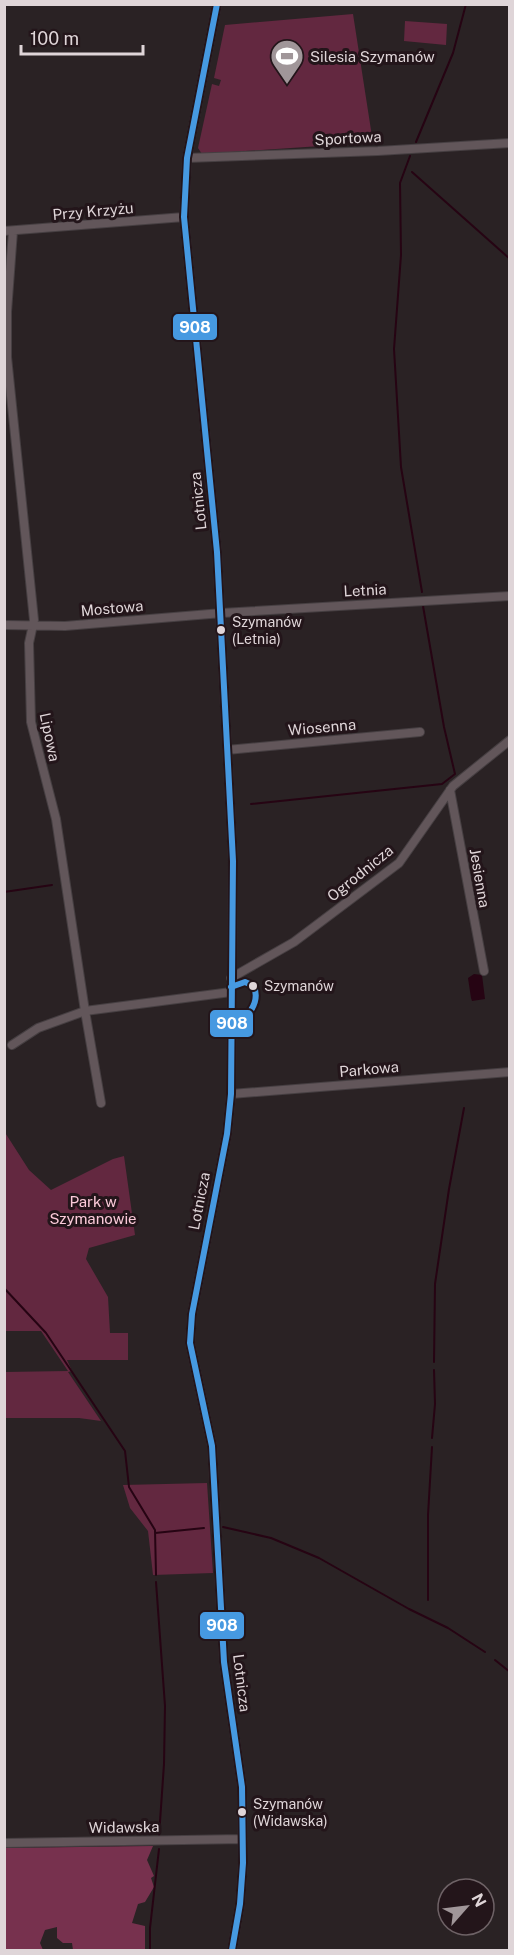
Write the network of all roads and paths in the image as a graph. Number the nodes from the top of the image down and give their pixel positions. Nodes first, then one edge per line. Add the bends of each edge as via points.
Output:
1 (217, 4) edge
2 (223, 4) edge
3 (216, 16) junction
4 (510, 143) edge
5 (187, 158) junction
6 (184, 217) junction
7 (9, 231) edge
8 (510, 596) edge
9 (222, 613) junction
10 (4, 626) edge
11 (33, 627) junction
12 (420, 732) dead end
13 (510, 740) edge
14 (227, 750) junction
15 (450, 790) junction
16 (483, 971) dead end
17 (231, 986) junction
18 (84, 1011) junction
19 (12, 1045) dead end
20 (510, 1072) edge
21 (231, 1094) junction
22 (101, 1103) dead end
23 (243, 1839) junction
24 (4, 1843) edge
25 (232, 1950) edge

1 - 3 street, Lotnicza
2 - 3 street, Lotnicza
3 - 5 street, Lotnicza
4 - 5 street, Sportowa
5 - 6 street, Lotnicza
6 - 7 street, Przy Krzyżu
6 - 9 street, Lotnicza
7 - 11 street, Lipowa via 7,357
8 - 9 street, Letnia
9 - 11 street, Mostowa
9 - 14 street, Lotnicza
10 - 11 street, Mostowa
11 - 18 street, Lipowa via 29,643 31,722 56,819
12 - 14 street, Wiosenna
13 - 15 street, Ogrodnicza
14 - 17 street, Lotnicza via 233,861
15 - 16 street, Jesienna
15 - 17 street, Ogrodnicza via 399,862
17 - 18 street, Ogrodnicza
17 - 21 street, Lotnicza
18 - 19 street, Ogrodnicza via 38,1028
18 - 22 street, Lipowa
20 - 21 street, Parkowa
21 - 23 street, Lotnicza via 190,1343 212,1446 224,1662 242,1787
23 - 24 street, Widawska
23 - 25 street, Lotnicza via 240,1904

